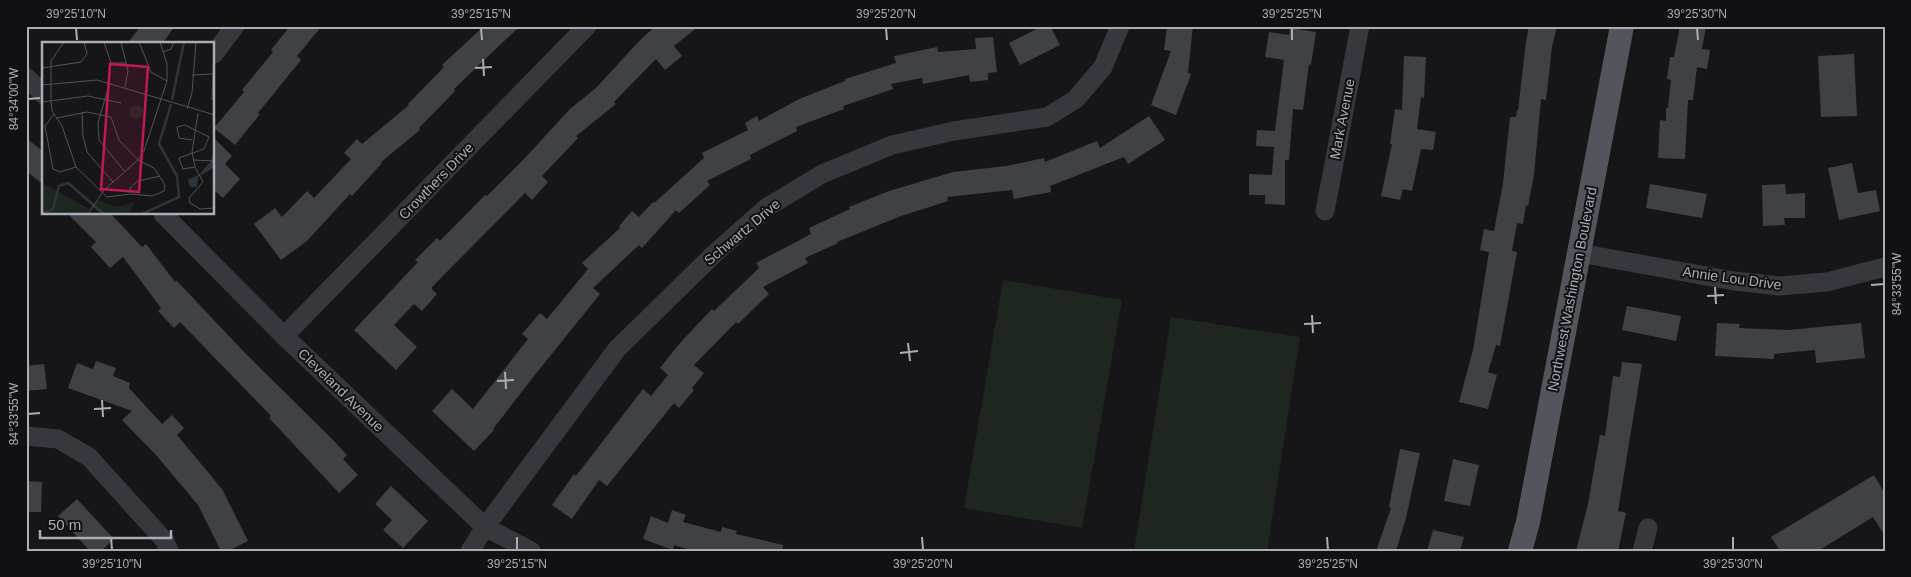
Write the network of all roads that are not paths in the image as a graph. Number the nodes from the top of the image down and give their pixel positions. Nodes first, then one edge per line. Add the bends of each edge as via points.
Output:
1 (235, 26) edge
2 (587, 26) edge
3 (1120, 26) edge
4 (1360, 26) edge
5 (1622, 26) edge
6 (215, 53) edge
7 (26, 78) edge
8 (42, 93) edge
9 (1325, 211) dead end
10 (164, 215) edge
11 (1579, 253) junction
12 (1885, 267) edge
13 (284, 336) junction
14 (26, 436) edge
15 (485, 527) junction
16 (1648, 528) dead end
17 (169, 551) edge
18 (470, 551) edge
19 (531, 551) edge
20 (1520, 551) edge
21 (1642, 551) edge

1 - 6 street
2 - 13 street, Crowthers Drive
3 - 15 street, Schwartz Drive via 1103,67 1076,99 1047,117 954,131 892,145 822,174 766,208 715,253 618,349
4 - 9 street, Mark Avenue
5 - 11 main road, Northwest Washington Boulevard
7 - 8 street
10 - 13 street, Cleveland Avenue
11 - 12 street, Annie Lou Drive via 1734,281 1780,286 1827,282
11 - 20 main road, Northwest Washington Boulevard
13 - 15 street, Cleveland Avenue
14 - 17 street via 58,439 89,457 165,542
15 - 18 street, Schwartz Drive
15 - 19 street, Cleveland Avenue
16 - 21 street

